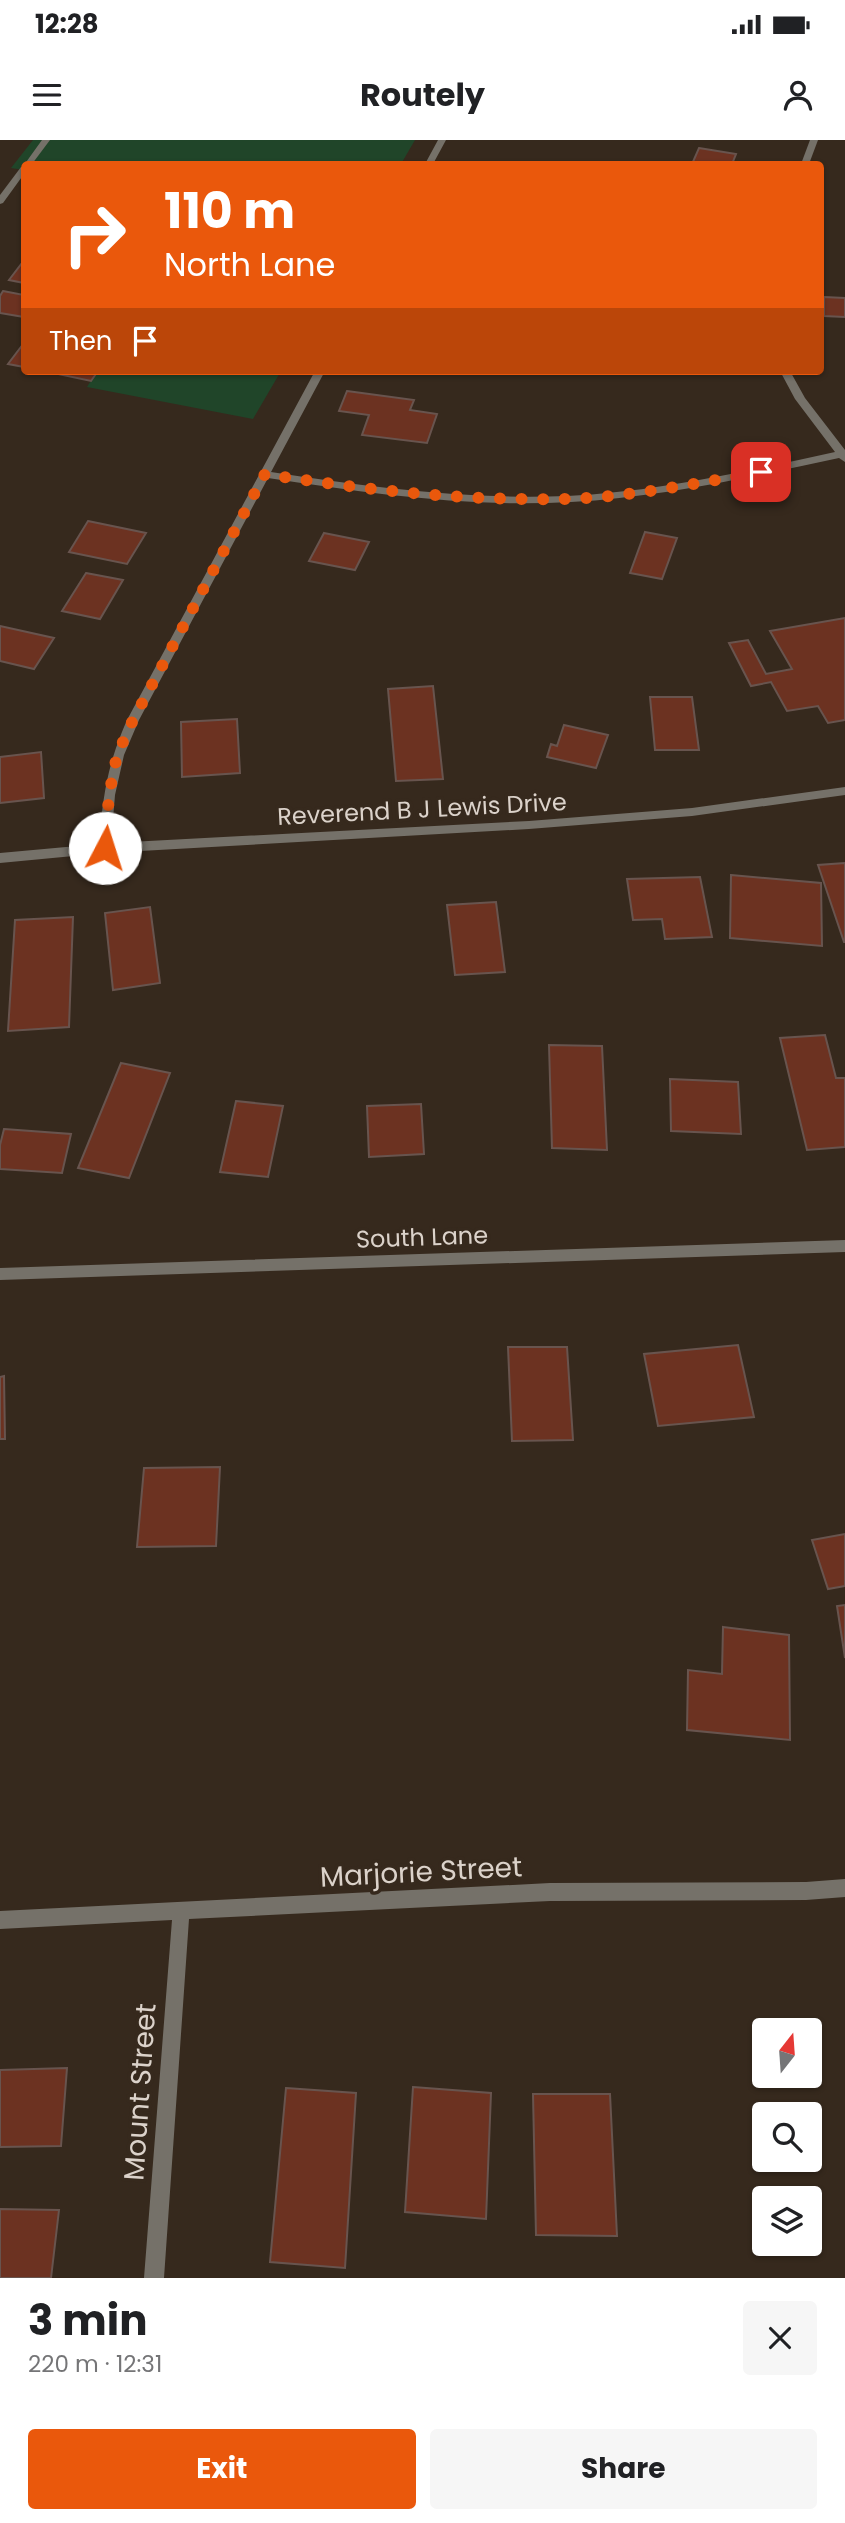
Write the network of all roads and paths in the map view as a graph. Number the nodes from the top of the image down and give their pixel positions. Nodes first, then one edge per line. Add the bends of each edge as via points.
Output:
1 (46, 140) edge
2 (442, 140) edge
3 (814, 140) edge
4 (30, 161) edge
5 (431, 161) edge
6 (806, 161) edge
7 (21, 173) edge
8 (0, 201) edge
9 (318, 375) edge
10 (787, 375) edge
11 (844, 456) edge
12 (265, 474) junction
13 (845, 791) edge
14 (105, 848) junction
15 (0, 858) edge
16 (845, 1246) edge
17 (0, 1274) edge
18 (845, 1888) edge
19 (181, 1911) junction
20 (0, 1920) edge
21 (154, 2278) edge

1 - 4 street
2 - 5 street
3 - 6 street
7 - 8 street
9 - 12 street
10 - 11 street
11 - 12 street via 747,475 568,499 367,490
12 - 14 street via 117,755
13 - 14 street, Reverend B J Lewis Drive via 583,821
14 - 15 street, Reverend B J Lewis Drive
16 - 17 street, South Lane
18 - 19 street, Marjorie Street via 550,1892
19 - 20 street, Marjorie Street
19 - 21 street, Mount Street

